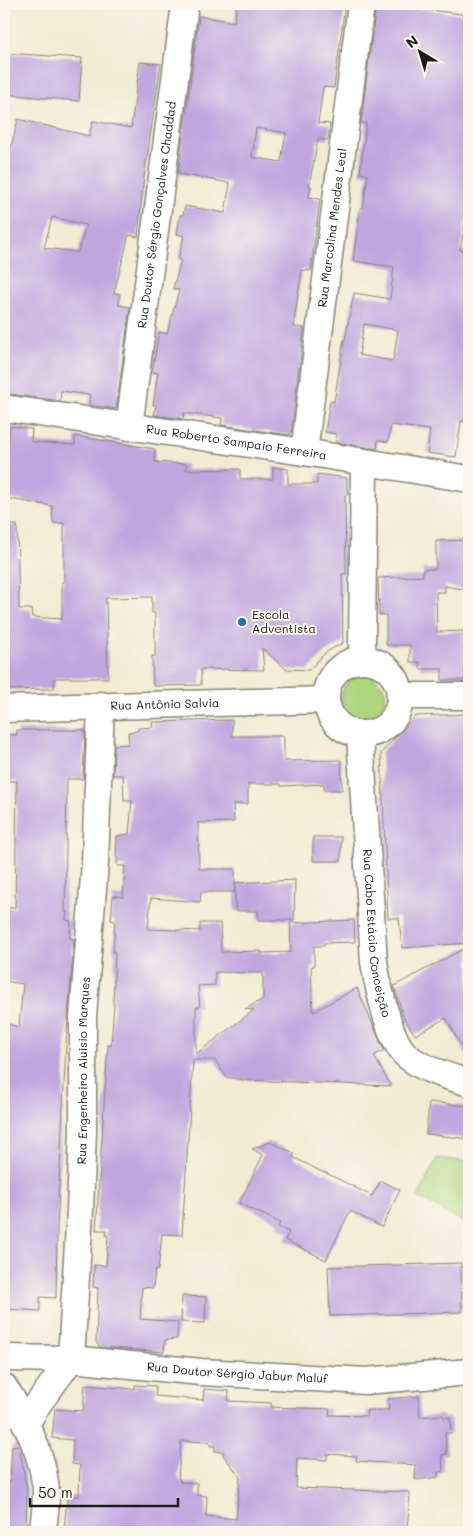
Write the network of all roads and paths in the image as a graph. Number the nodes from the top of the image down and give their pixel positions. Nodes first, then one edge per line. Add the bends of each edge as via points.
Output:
1 (185, 4) edge
2 (361, 4) edge
3 (4, 408) edge
4 (129, 427) junction
5 (304, 452) junction
6 (364, 462) junction
7 (469, 479) edge
8 (364, 660) junction
9 (400, 696) junction
10 (469, 696) edge
11 (326, 700) junction
12 (101, 706) junction
13 (4, 709) edge
14 (360, 735) junction
15 (463, 1075) edge
16 (4, 1358) edge
17 (71, 1359) junction
18 (469, 1372) edge
19 (4, 1386) edge
20 (26, 1424) junction
21 (42, 1532) edge

1 - 4 street, Rua Doutor Sérgio Gonçalves Chaddad
2 - 5 street, Rua Marcolina Mendes Leal
3 - 4 street, Rua Roberto Sampaio Ferreira
4 - 5 street, Rua Roberto Sampaio Ferreira
5 - 6 street, Rua Roberto Sampaio Ferreira
6 - 7 street, Rua Roberto Sampaio Ferreira
6 - 8 street
8 - 9 street via 382,665 389,671 395,678
8 - 11 street via 339,669 329,683
9 - 10 street
9 - 14 street via 392,721 378,732
11 - 12 street, Rua Antônio Salvia
11 - 14 street via 336,724
12 - 13 street, Rua Antônio Salvia
12 - 17 street, Rua Engenheiro Aluisio Marques via 95,863 83,1017 83,1131
14 - 15 street, Rua Cabo Estácio Conceição via 374,962 379,994 394,1037 405,1054 419,1064
16 - 17 street, Rua Doutor Sérgio Jabur Maluf
17 - 18 street, Rua Doutor Sérgio Jabur Maluf via 201,1372 358,1381
17 - 20 street
19 - 20 street
20 - 21 street via 46,1484

